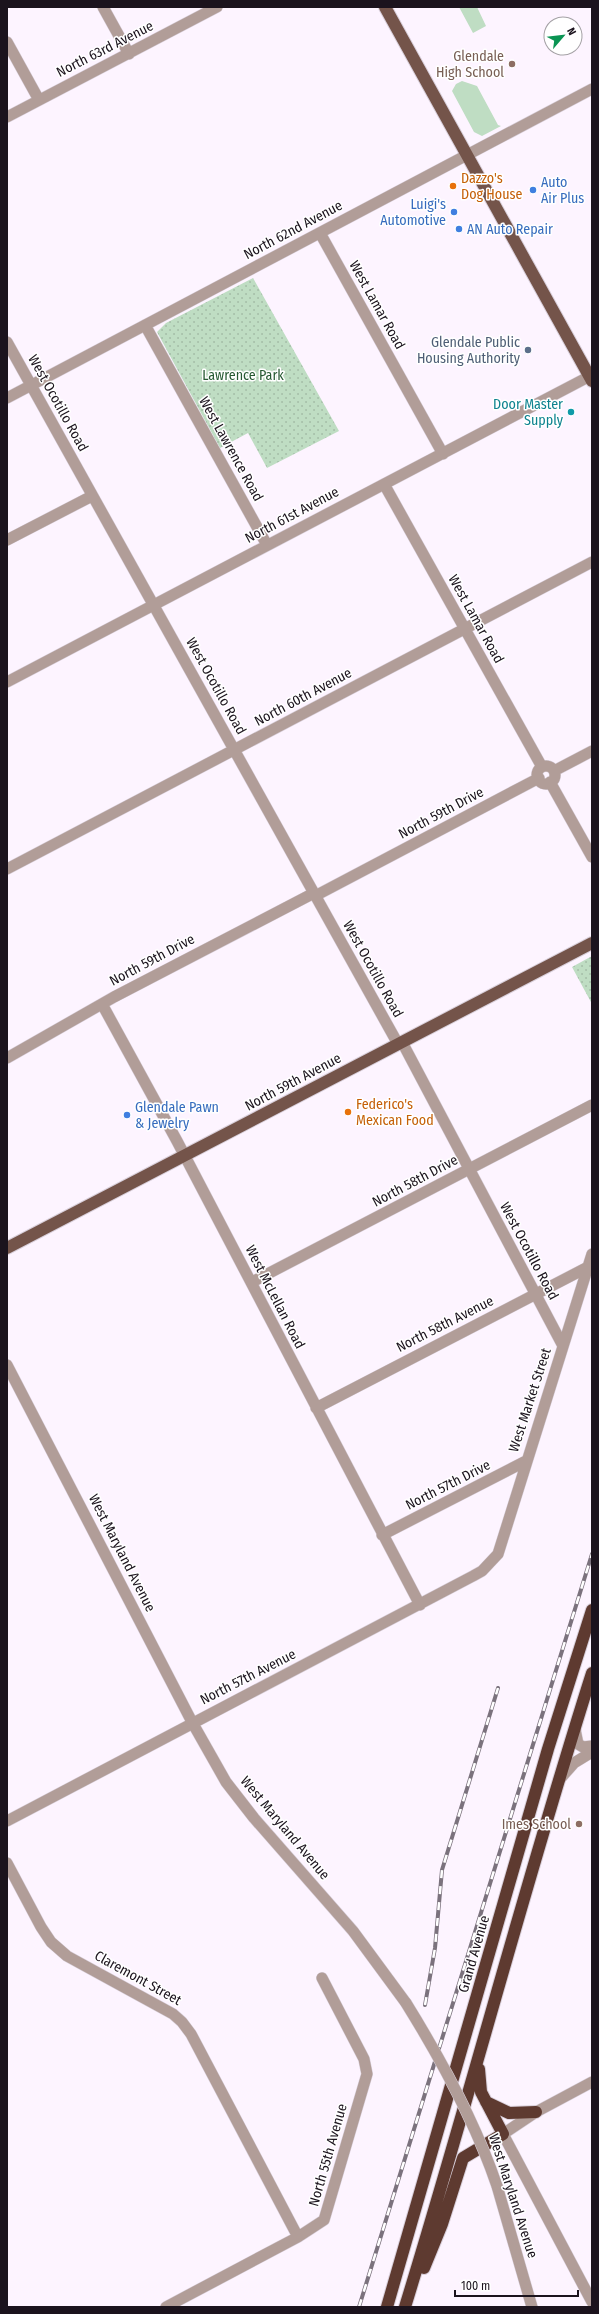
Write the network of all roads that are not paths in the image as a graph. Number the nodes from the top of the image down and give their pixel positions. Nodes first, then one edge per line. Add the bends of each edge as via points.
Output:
1 (103, 7) edge
2 (217, 7) edge
3 (385, 7) edge
4 (7, 42) edge
5 (129, 54) junction
6 (592, 89) edge
7 (39, 100) junction
8 (7, 117) edge
9 (467, 156) junction
10 (320, 233) junction
11 (145, 325) junction
12 (7, 342) edge
13 (591, 378) edge
14 (31, 385) junction
15 (7, 398) edge
16 (443, 454) junction
17 (384, 484) junction
18 (92, 496) junction
19 (7, 540) edge
20 (267, 546) junction
21 (592, 562) edge
22 (154, 605) junction
23 (464, 629) junction
24 (7, 682) edge
25 (234, 750) junction
26 (592, 751) edge
27 (542, 768) junction
28 (554, 771) junction
29 (539, 778) junction
30 (550, 782) junction
31 (592, 857) edge
32 (7, 869) edge
33 (315, 895) junction
34 (592, 943) edge
35 (102, 1004) junction
36 (400, 1043) junction
37 (7, 1058) edge
38 (592, 1105) edge
39 (185, 1156) junction
40 (469, 1169) junction
41 (7, 1248) edge
42 (592, 1254) edge
43 (588, 1267) junction
44 (252, 1282) junction
45 (535, 1294) junction
46 (563, 1346) junction
47 (7, 1365) edge
48 (316, 1408) junction
49 (526, 1461) junction
50 (382, 1535) junction
51 (498, 1554) joint
52 (420, 1605) junction
53 (592, 1610) edge
54 (592, 1673) edge
55 (192, 1722) junction
56 (575, 1726) junction
57 (592, 1746) edge
58 (592, 1752) edge
59 (558, 1781) junction
60 (7, 1821) edge
61 (7, 1863) edge
62 (322, 1978) dead end
63 (480, 2054) junction
64 (592, 2082) edge
65 (486, 2102) junction
66 (536, 2112) junction
67 (503, 2134) junction
68 (298, 2237) junction
69 (592, 2302) edge
70 (166, 2307) edge
71 (387, 2307) edge
72 (406, 2307) edge
73 (532, 2307) edge

1 - 5 street
2 - 5 street, North 63rd Avenue
3 - 9 main road
4 - 7 street
5 - 7 street, North 63rd Avenue
6 - 9 street, North 62nd Avenue
7 - 8 street, North 63rd Avenue
9 - 10 street, North 62nd Avenue
9 - 13 main road
10 - 11 street, North 62nd Avenue
10 - 16 street, West Lamar Road
11 - 14 street, North 62nd Avenue
11 - 20 street, West Lawrence Road
12 - 14 street, West Ocotillo Road
13 - 16 street, North 61st Avenue
14 - 15 street, North 62nd Avenue
14 - 18 street, West Ocotillo Road
16 - 17 street, North 61st Avenue
17 - 20 street, North 61st Avenue
17 - 23 street, West Lamar Road
18 - 19 street
18 - 22 street, West Ocotillo Road
20 - 22 street, North 61st Avenue
21 - 23 street, North 60th Avenue
22 - 24 street, North 61st Avenue
22 - 25 street, West Ocotillo Road
23 - 25 street, North 60th Avenue
23 - 27 street, West Lamar Road
25 - 32 street, North 60th Avenue
25 - 33 street, West Ocotillo Road
26 - 28 street
27 - 28 street via 548,766
27 - 29 street via 538,771
28 - 30 street via 555,776
29 - 30 street via 545,783
29 - 33 street, North 59th Drive
30 - 31 street
33 - 35 street, North 59th Drive
33 - 36 street, West Ocotillo Road
34 - 36 main road, North 59th Avenue
35 - 37 street, North 59th Drive
35 - 39 street, West McLellan Road
36 - 39 main road, North 59th Avenue
36 - 40 street, West Ocotillo Road
38 - 40 street, North 58th Drive
39 - 41 main road, North 59th Avenue
39 - 44 street, West McLellan Road
40 - 44 street, North 58th Drive
40 - 45 street, West Ocotillo Road
42 - 43 street, West Market Street
43 - 45 street, North 58th Avenue
43 - 46 street, West Market Street
44 - 48 street, West McLellan Road
45 - 46 street, West Ocotillo Road
45 - 48 street, North 58th Avenue
46 - 49 street, West Market Street
47 - 55 street, West Maryland Avenue
48 - 50 street, West McLellan Road
49 - 50 street, North 57th Drive
49 - 51 street, West Market Street
50 - 52 street, West McLellan Road
51 - 52 street, North 57th Avenue via 482,1571
52 - 55 street, North 57th Avenue
53 - 71 highway, Grand Avenue via 548,1749
54 - 56 highway
55 - 60 street, North 57th Avenue
55 - 73 street, West Maryland Avenue, bridge via 235,1796 357,1936 406,2003 458,2093 491,2168
56 - 57 street via 578,1744 583,1747
56 - 59 highway
58 - 59 street via 574,1763
59 - 63 highway
61 - 68 street, Claremont Street via 51,1942 67,1956 173,2014 182,2022
62 - 68 street, North 55th Avenue via 364,2059 367,2074 324,2220
63 - 65 highway via 479,2082
63 - 72 highway
64 - 66 street
65 - 66 highway via 509,2113
65 - 67 highway
66 - 67 street
67 - 69 street
67 - 72 highway via 466,2155 461,2162 437,2237
68 - 70 street, North 55th Avenue

